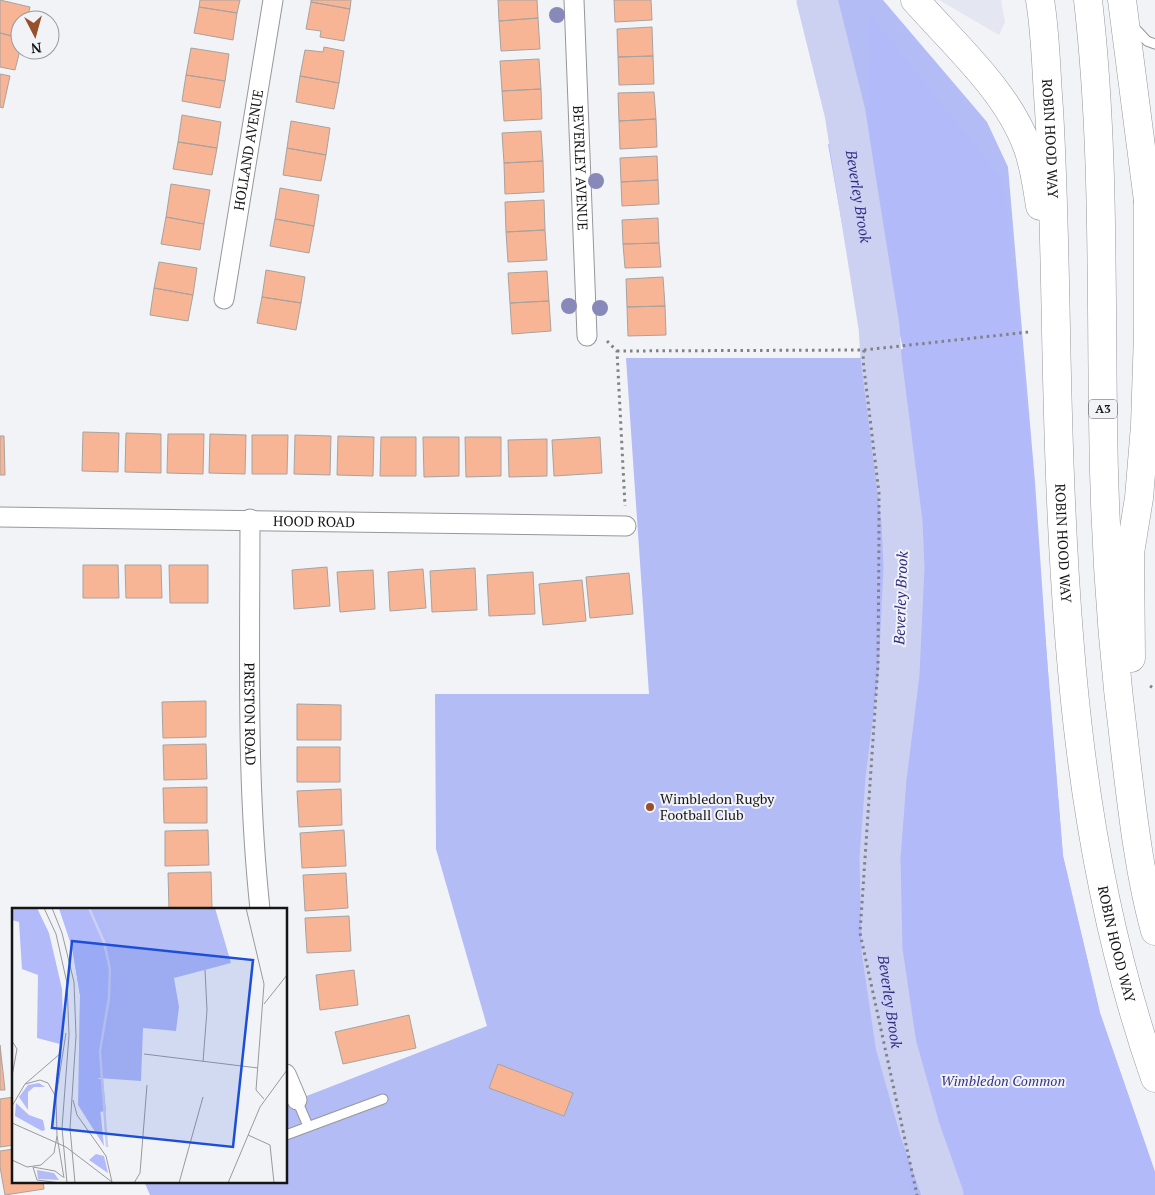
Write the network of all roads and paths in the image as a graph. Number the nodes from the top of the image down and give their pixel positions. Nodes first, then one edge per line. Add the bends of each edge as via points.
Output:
1 (273, 0) edge
2 (574, 0) edge
3 (915, 0) edge
4 (1040, 0) edge
5 (1088, 0) edge
6 (1123, 9) edge
7 (1155, 44) edge
8 (1151, 194) edge
9 (224, 299) dead end
10 (1056, 319) junction
11 (1029, 332) dead end
12 (595, 336) joint
13 (864, 350) junction
14 (617, 351) junction
15 (1155, 468) edge
16 (1139, 498) junction
17 (0, 516) edge
18 (250, 519) junction
19 (626, 526) joint
20 (1150, 686) dead end
21 (1155, 689) edge
22 (1133, 817) junction
23 (260, 908) edge
24 (1155, 930) edge
25 (1155, 1078) edge
26 (288, 1079) edge
27 (383, 1099) dead end
28 (297, 1100) joint
29 (308, 1126) junction
30 (288, 1134) edge
31 (917, 1195) edge

1 - 9 street, HOLLAND AVENUE
2 - 12 street, BEVERLEY AVENUE
3 - 10 main road via 1002,100 1028,146
4 - 10 main road, ROBIN HOOD WAY via 1054,190
5 - 22 main road, A3 via 1100,187 1103,417 1110,596 1118,700
6 - 7 lane via 1147,41
6 - 8 main road
8 - 16 main road via 1145,426
10 - 25 main road, ROBIN HOOD WAY via 1066,597 1079,749 1112,934
11 - 13 path
12 - 14 path
13 - 14 path
13 - 31 path via 879,492 878,665 860,933
14 - 19 path
15 - 16 main road
16 - 22 main road via 1130,553
17 - 18 street, HOOD ROAD
18 - 19 street, HOOD ROAD
18 - 23 street, PRESTON ROAD via 251,780
20 - 21 path
22 - 24 main road, A3
26 - 28 street
27 - 29 lane
28 - 29 lane
29 - 30 lane

